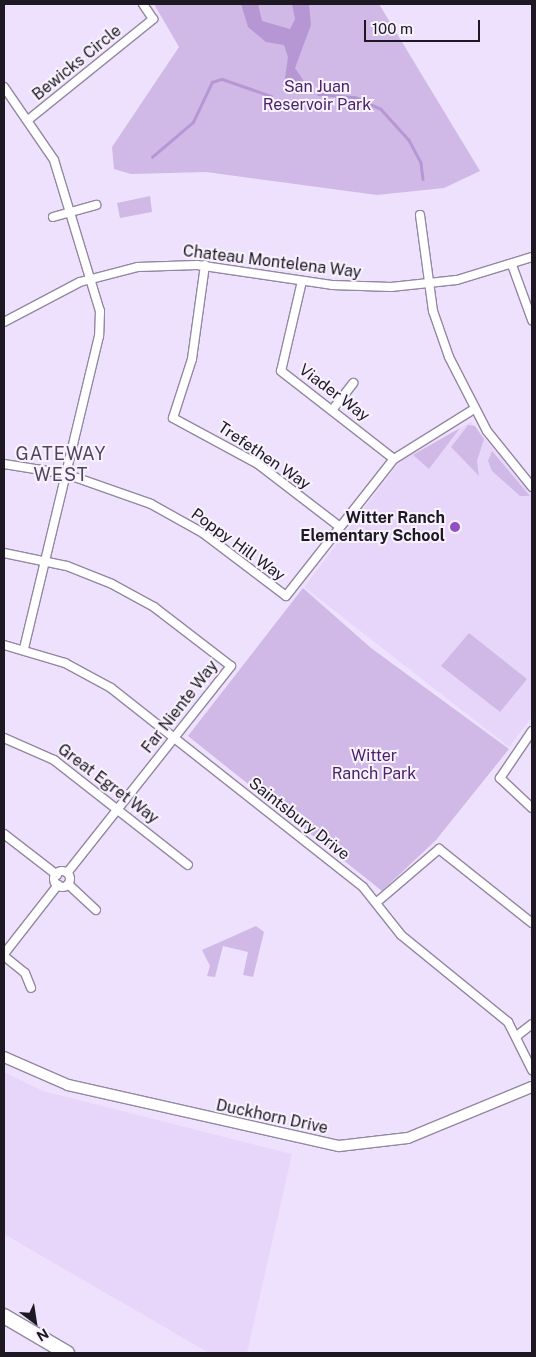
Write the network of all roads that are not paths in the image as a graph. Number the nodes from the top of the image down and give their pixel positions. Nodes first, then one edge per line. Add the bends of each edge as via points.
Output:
1 (143, 4) edge
2 (4, 87) edge
3 (28, 120) junction
4 (96, 204) dead end
5 (71, 211) junction
6 (420, 215) dead end
7 (53, 217) dead end
8 (532, 257) edge
9 (205, 265) junction
10 (512, 265) junction
11 (92, 278) junction
12 (302, 281) junction
13 (429, 284) junction
14 (532, 320) edge
15 (4, 322) edge
16 (353, 383) dead end
17 (333, 409) junction
18 (474, 409) junction
19 (394, 459) junction
20 (4, 464) edge
21 (66, 474) junction
22 (532, 487) edge
23 (340, 527) junction
24 (4, 553) edge
25 (45, 561) junction
26 (4, 645) edge
27 (24, 649) junction
28 (532, 731) edge
29 (4, 738) edge
30 (174, 738) junction
31 (532, 808) edge
32 (118, 809) junction
33 (4, 834) edge
34 (188, 865) dead end
35 (67, 873) junction
36 (57, 874) junction
37 (68, 884) junction
38 (58, 885) junction
39 (376, 902) junction
40 (96, 910) dead end
41 (532, 923) edge
42 (4, 955) edge
43 (31, 988) dead end
44 (532, 1024) edge
45 (518, 1035) junction
46 (4, 1057) edge
47 (532, 1070) edge
48 (532, 1087) edge
49 (4, 1316) edge
50 (4, 1320) edge
51 (48, 1353) edge
52 (67, 1353) edge

1 - 3 street, Bewicks Circle via 153,19
2 - 3 street
3 - 5 street via 54,160
4 - 5 street
5 - 7 street
5 - 11 street
6 - 13 street
8 - 10 street, Chateau Montelena Way
9 - 11 street, Chateau Montelena Way via 148,266
9 - 12 street, Chateau Montelena Way
9 - 23 street, Trefethen Way via 192,359 173,418 258,464
10 - 13 street, Chateau Montelena Way
10 - 14 street
11 - 15 street, Chateau Montelena Way
11 - 21 street via 100,324
12 - 13 street, Chateau Montelena Way via 362,287
12 - 17 street, Viader Way via 281,371
13 - 18 street via 437,327
16 - 17 street
17 - 19 street, Viader Way
18 - 19 street, Poppy Hill Way
18 - 22 street
19 - 23 street, Poppy Hill Way
20 - 21 street, Poppy Hill Way
21 - 23 street, Poppy Hill Way via 123,492 178,518 286,596
21 - 25 street
24 - 25 street, Far Niente Way
25 - 27 street
25 - 30 street, Far Niente Way via 90,574 133,594 231,666
26 - 27 street, Saintsbury Drive
27 - 30 street, Saintsbury Drive via 88,674
28 - 31 street via 500,778
29 - 32 street, Great Egret Way via 54,760
30 - 32 street, Far Niente Way
30 - 39 street, Saintsbury Drive
32 - 34 street, Great Egret Way
32 - 35 street, Far Niente Way
33 - 36 street
35 - 36 street
35 - 37 street
36 - 38 street
37 - 38 street
37 - 40 street
38 - 42 street
39 - 41 street via 439,849
39 - 45 street, Saintsbury Drive via 401,935 499,1012
42 - 43 street via 25,973
44 - 45 street
45 - 47 street, Saintsbury Drive
46 - 48 street, Duckhorn Drive via 68,1085 339,1146 408,1138
49 - 52 highway
50 - 51 highway

